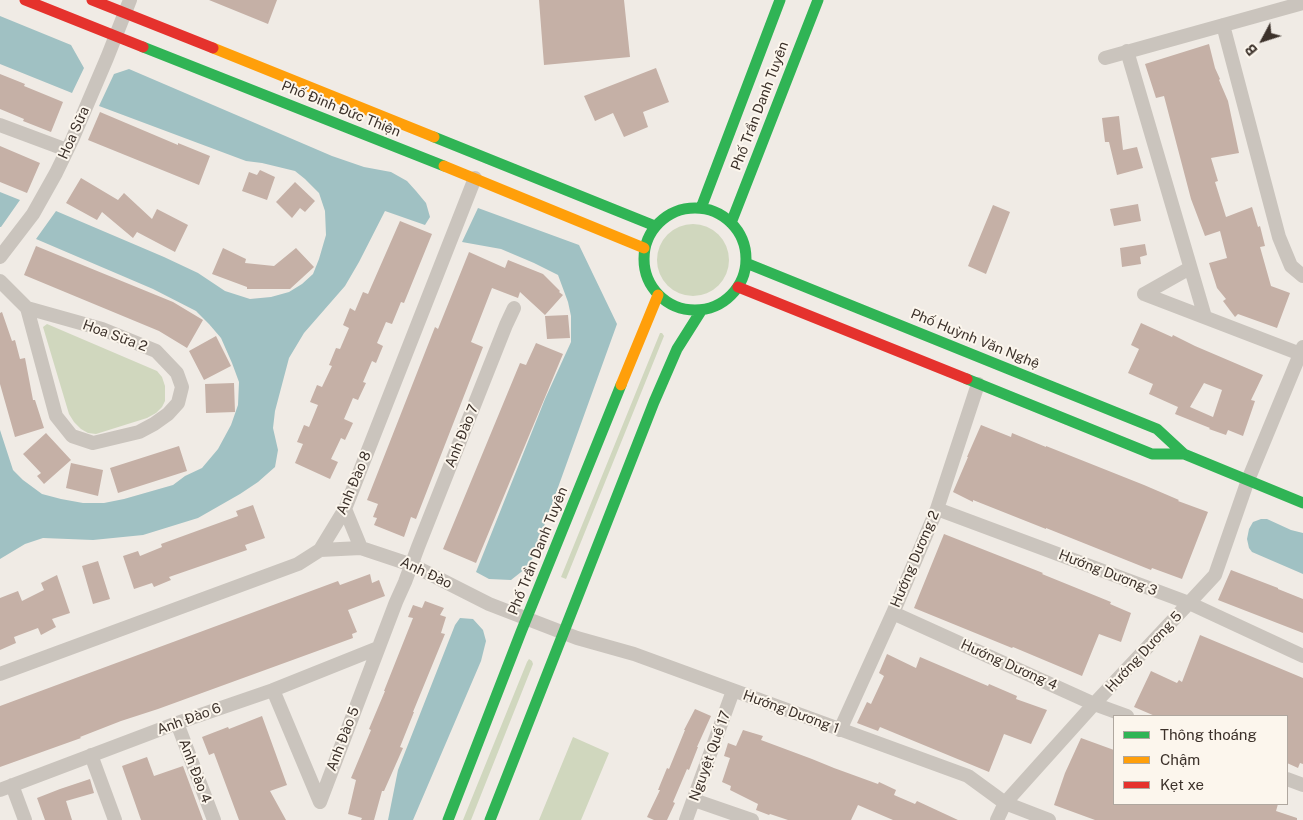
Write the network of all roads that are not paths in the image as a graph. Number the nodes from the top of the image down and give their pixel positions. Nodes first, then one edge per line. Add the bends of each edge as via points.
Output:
1 (25, 0) edge
2 (92, 0) edge
3 (780, 0) edge
4 (818, 0) edge
5 (1303, 3) edge
6 (128, 7) edge
7 (1223, 25) junction
8 (116, 37) junction
9 (1127, 51) junction
10 (1105, 58) dead end
11 (0, 125) edge
12 (67, 150) junction
13 (475, 178) junction
14 (527, 187) junction
15 (701, 208) junction
16 (731, 223) junction
17 (655, 226) junction
18 (644, 248) junction
19 (0, 257) edge
20 (746, 263) junction
21 (1190, 268) junction
22 (1303, 276) edge
23 (0, 281) edge
24 (738, 287) junction
25 (658, 295) junction
26 (27, 308) junction
27 (514, 308) dead end
28 (700, 310) junction
29 (1205, 317) junction
30 (1302, 352) edge
31 (978, 384) junction
32 (1184, 454) junction
33 (1248, 480) junction
34 (1303, 503) edge
35 (345, 509) junction
36 (937, 509) junction
37 (361, 548) junction
38 (320, 550) junction
39 (412, 565) junction
40 (1189, 603) junction
41 (893, 613) junction
42 (527, 618) junction
43 (565, 633) junction
44 (378, 648) junction
45 (1303, 656) edge
46 (0, 674) edge
47 (273, 690) junction
48 (733, 691) junction
49 (1094, 704) junction
50 (1124, 715) edge
51 (176, 723) junction
52 (840, 730) junction
53 (91, 755) junction
54 (1288, 779) edge
55 (1303, 785) edge
56 (6, 788) edge
57 (694, 800) junction
58 (1005, 803) junction
59 (25, 820) edge
60 (115, 820) edge
61 (214, 820) edge
62 (448, 820) edge
63 (490, 820) edge
64 (686, 820) edge
65 (752, 820) edge
66 (997, 820) edge
67 (1049, 820) edge

1 - 8 street, Phố Đinh Đức Thiện
2 - 6 street, Phố Đinh Đức Thiện
3 - 15 street, Phố Trần Danh Tuyên
4 - 16 street, Phố Trần Danh Tuyên
5 - 7 street
6 - 8 street, Hoa Sữa
6 - 14 street, Phố Đinh Đức Thiện
7 - 9 street
7 - 22 street via 1279,237 1291,266
8 - 12 street, Hoa Sữa
8 - 13 street, Phố Đinh Đức Thiện
9 - 10 street
9 - 21 street
11 - 12 street
12 - 19 street, Hoa Sữa via 33,214
13 - 14 street, Phố Đinh Đức Thiện
13 - 35 street, Anh Đào 8
14 - 17 street, Phố Đinh Đức Thiện
14 - 18 street, Phố Đinh Đức Thiện
15 - 16 street
15 - 17 street via 676,211
16 - 20 street via 743,241
17 - 18 street
18 - 25 street via 645,274
20 - 24 street
20 - 32 street, Phố Huỳnh Văn Nghệ via 1157,429
21 - 29 street
21 - 29 street via 1144,294
23 - 26 street, Hoa Sữa 2
24 - 28 street via 722,303
24 - 31 street, Phố Huỳnh Văn Nghệ
25 - 28 street via 678,308
25 - 42 street, Phố Trần Danh Tuyên
26 - 26 street, Hoa Sữa 2 via 56,416 72,436 93,443 139,432 161,419 178,403 182,387 177,373 156,351 102,329
27 - 39 street, Anh Đào 7
28 - 43 street via 677,350 658,394
29 - 30 street
30 - 33 street, Hướng Dương 5
31 - 32 street, Phố Huỳnh Văn Nghệ via 1152,454
31 - 36 street, Hướng Dương 2
32 - 33 street, Phố Huỳnh Văn Nghệ
33 - 34 street, Phố Huỳnh Văn Nghệ
33 - 40 street, Hướng Dương 5 via 1215,574
35 - 37 street
35 - 38 street, Anh Đào 8
36 - 40 street, Hướng Dương 3
36 - 41 street, Hướng Dương 2
37 - 38 street, Anh Đào
37 - 39 street, Anh Đào
38 - 46 street, Anh Đào 8 via 298,564
39 - 42 street, Anh Đào via 489,604
39 - 44 street, Anh Đào 5
40 - 45 street, Hướng Dương 3
40 - 49 street, Hướng Dương 5
41 - 49 street, Hướng Dương 4
41 - 52 street, Hướng Dương 2
42 - 43 street, Hướng Dương 1
42 - 62 street, Phố Trần Danh Tuyên
43 - 48 street, Hướng Dương 1 via 634,654
43 - 63 street
44 - 47 street, Anh Đào 6
44 - 47 street, Anh Đào 5 via 320,802
47 - 51 street, Anh Đào 6
48 - 52 street, Hướng Dương 1
48 - 57 street, Nguyệt Quế 17
49 - 50 street, Hướng Dương 4
49 - 58 street, Hướng Dương 5
51 - 53 street, Anh Đào 6
51 - 61 street, Anh Đào 4
52 - 58 street, Hướng Dương 1 via 968,776
53 - 56 street, Anh Đào 6
53 - 60 street
54 - 55 street
56 - 59 street
57 - 64 street, Nguyệt Quế 17
57 - 65 street
58 - 66 street, Hướng Dương 5
58 - 67 street, Hướng Dương 1

